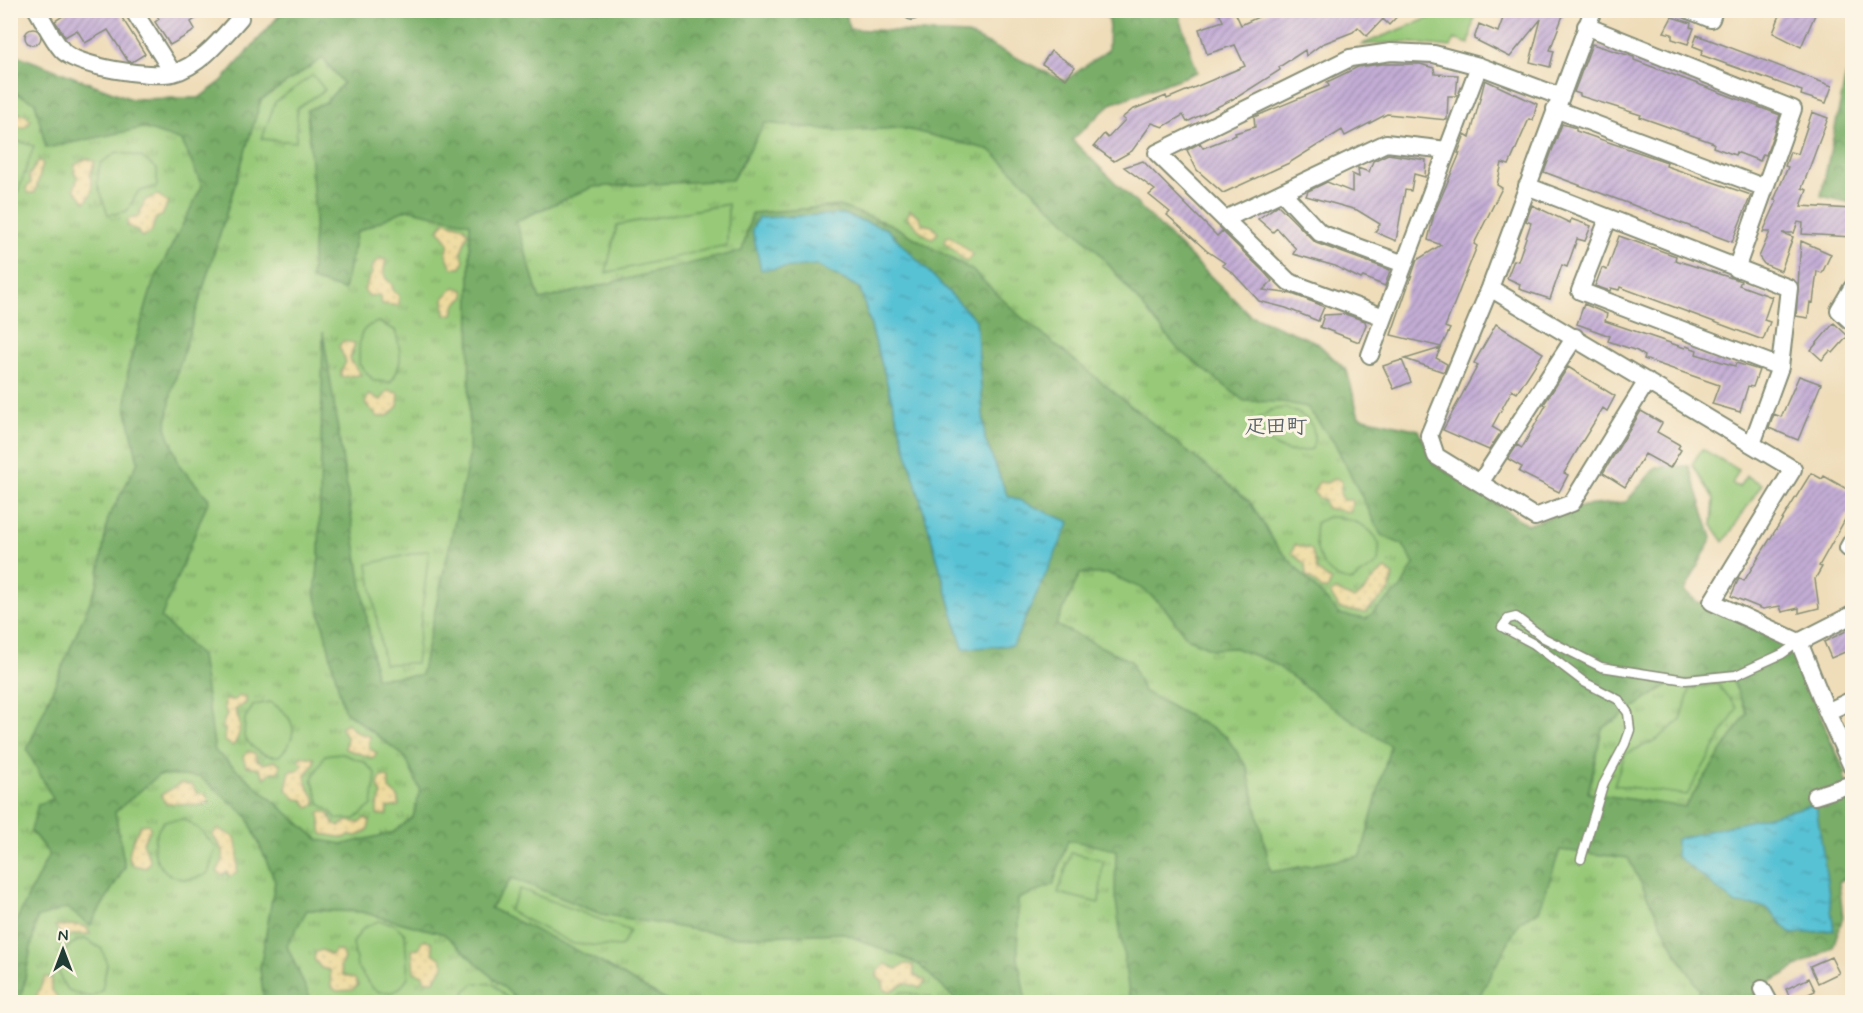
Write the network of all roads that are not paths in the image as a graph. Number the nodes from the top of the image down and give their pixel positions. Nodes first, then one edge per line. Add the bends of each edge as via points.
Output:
1 (37, 10) edge
2 (133, 10) edge
3 (235, 10) edge
4 (1689, 10) edge
5 (1714, 10) edge
6 (1589, 18) edge
7 (1479, 66) junction
8 (173, 73) junction
9 (1557, 103) junction
10 (1447, 150) junction
11 (1527, 186) junction
12 (1763, 187) junction
13 (1282, 192) junction
14 (1225, 219) junction
15 (1608, 219) junction
16 (1404, 264) junction
17 (1736, 269) junction
18 (1490, 288) junction
19 (1852, 288) edge
20 (1384, 317) junction
21 (1852, 322) edge
22 (1575, 337) junction
23 (1370, 355) dead end
24 (1780, 367) junction
25 (1647, 381) junction
26 (1752, 444) junction
27 (1480, 483) junction
28 (1852, 615) edge
29 (1799, 642) junction
30 (1852, 700) edge
31 (1827, 712) junction
32 (1852, 767) edge
33 (1852, 784) edge
34 (1815, 796) dead end
35 (1581, 859) dead end

1 - 8 street via 63,52 132,74
2 - 8 street
3 - 8 street via 240,18 203,57
4 - 5 street via 1711,19
6 - 9 street
6 - 12 street via 1793,109
7 - 9 street
7 - 10 street
7 - 14 street via 1434,54 1391,52 1350,58 1157,153
9 - 11 street
9 - 12 street
10 - 13 street via 1386,143
10 - 16 street
11 - 15 street
11 - 18 street
12 - 17 street
13 - 14 street
13 - 16 street via 1320,233
14 - 20 street via 1289,282
15 - 17 street
15 - 24 street via 1580,291
16 - 20 street
17 - 24 street via 1789,288
18 - 22 street
18 - 27 street via 1429,435 1436,456
19 - 21 street via 1839,310
20 - 23 street
22 - 25 street
22 - 27 street
24 - 26 street
25 - 26 street
25 - 27 street via 1572,503 1534,517
26 - 29 street via 1793,469 1712,602
28 - 29 street
29 - 31 street
29 - 35 lane via 1736,675 1686,680 1601,667 1544,638 1516,617 1508,619 1502,627 1534,644 1584,682 1619,700 1628,713 1630,730 1603,785
30 - 31 street
31 - 32 street
33 - 34 street

